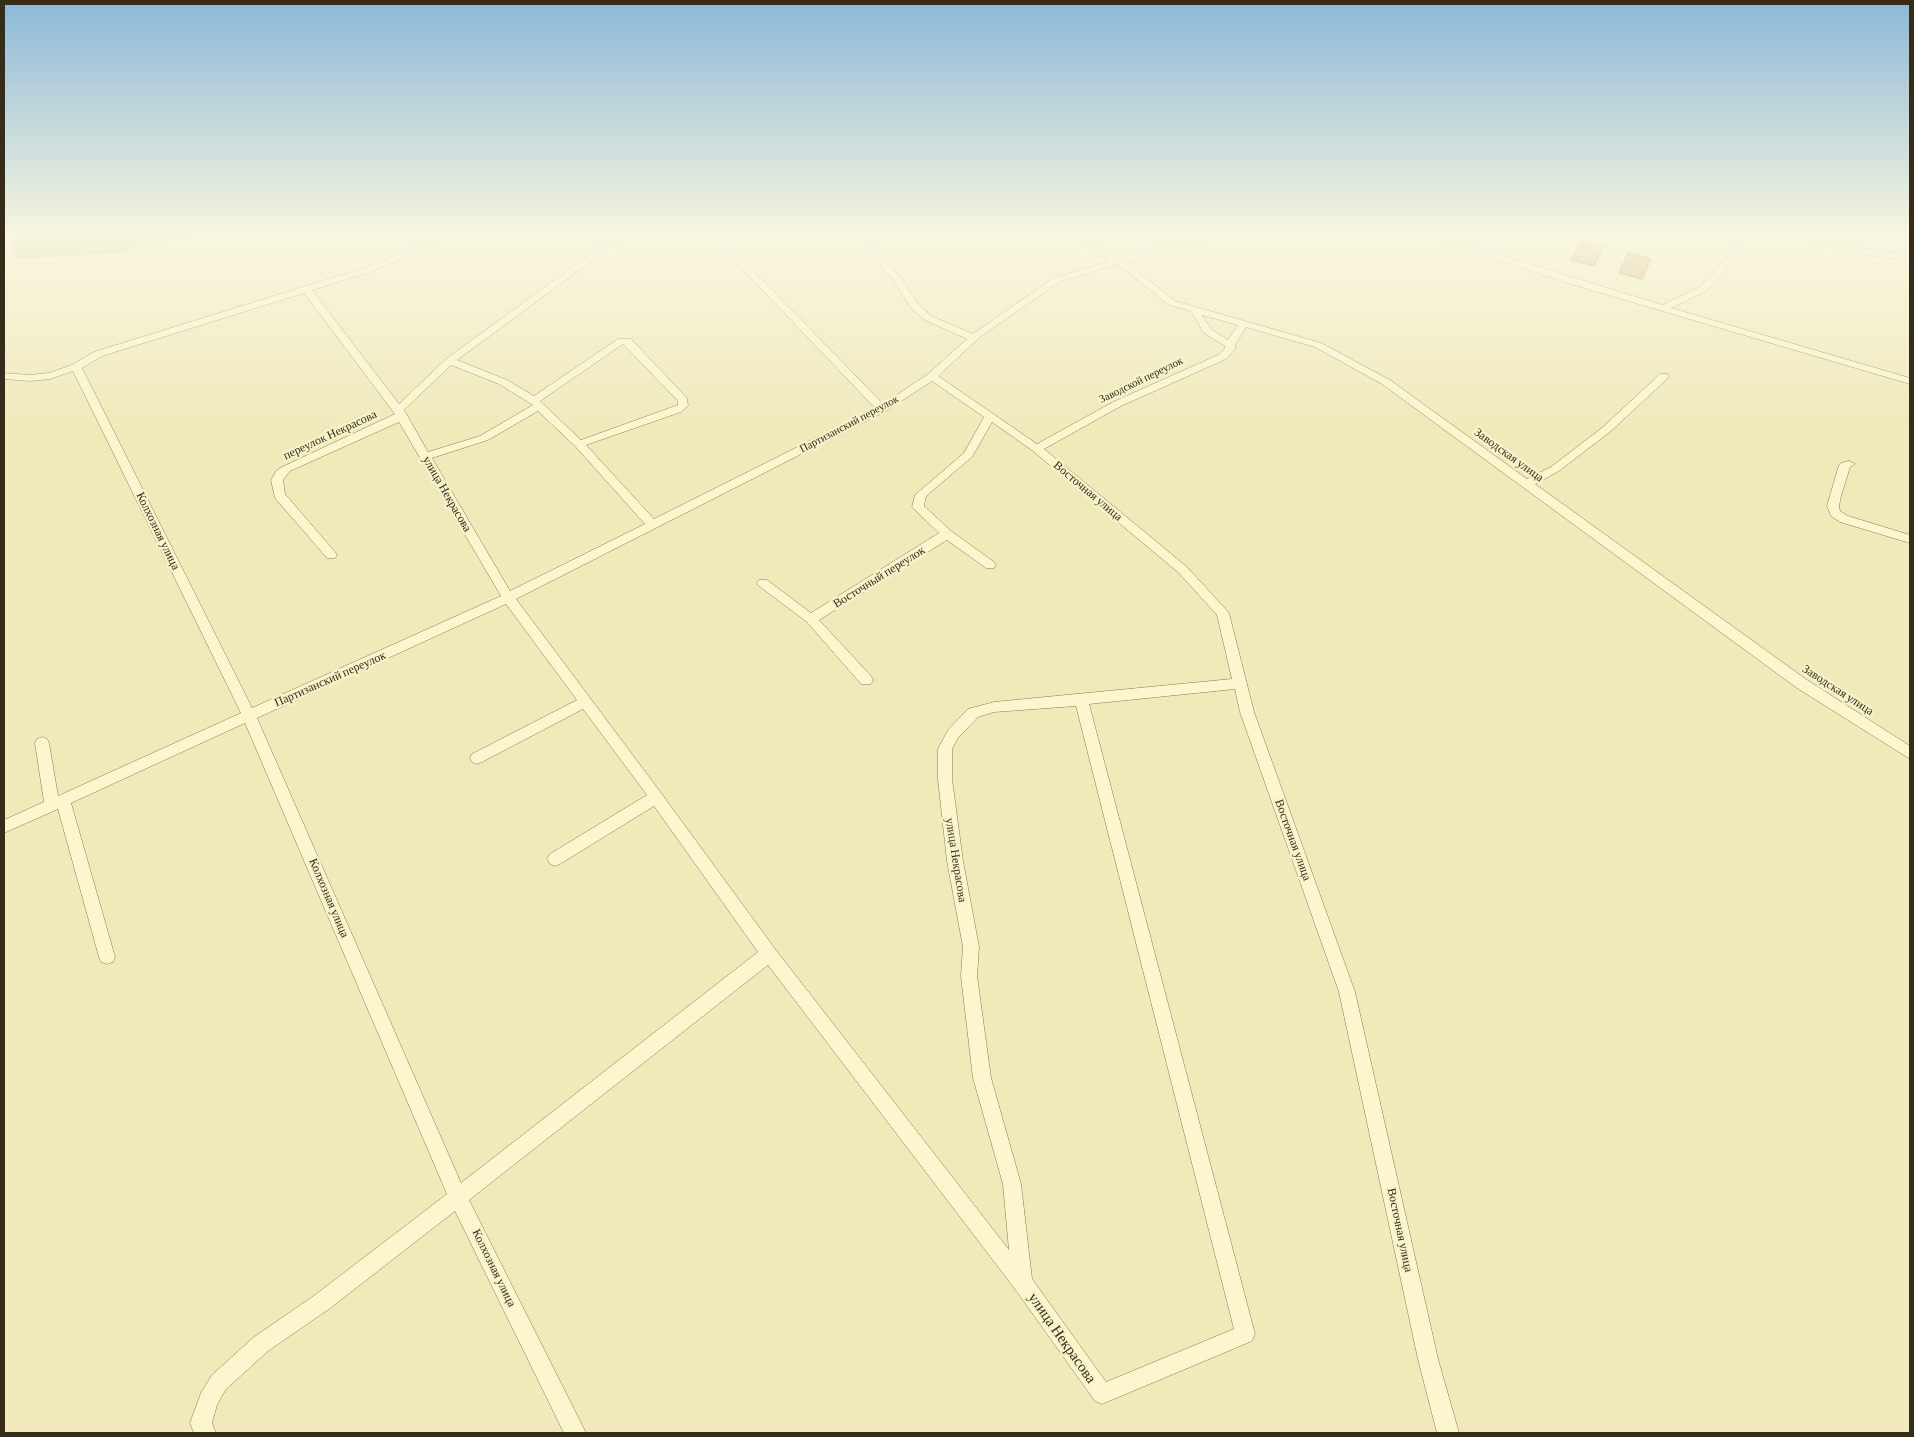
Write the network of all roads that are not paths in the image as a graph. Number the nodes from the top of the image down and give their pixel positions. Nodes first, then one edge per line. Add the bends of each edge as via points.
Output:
1 (267, 301) edge
2 (315, 301) edge
3 (531, 301) edge
4 (778, 301) edge
5 (911, 301) edge
6 (1026, 301) edge
7 (1170, 301) edge
8 (1640, 301) edge
9 (1678, 301) edge
10 (1662, 308) junction
11 (1195, 310) junction
12 (1243, 324) junction
13 (974, 338) junction
14 (1230, 345) junction
15 (450, 360) junction
16 (76, 366) junction
17 (4, 376) edge
18 (932, 376) junction
19 (1664, 376) dead end
20 (1910, 380) edge
21 (537, 403) junction
22 (882, 409) junction
23 (400, 412) junction
24 (990, 416) junction
25 (578, 444) junction
26 (1038, 449) junction
27 (425, 457) junction
28 (1849, 464) dead end
29 (1527, 484) junction
30 (653, 525) junction
31 (947, 534) junction
32 (1910, 539) edge
33 (331, 555) dead end
34 (990, 565) dead end
35 (763, 583) dead end
36 (508, 598) junction
37 (811, 619) junction
38 (866, 680) dead end
39 (1241, 683) junction
40 (1081, 700) junction
41 (585, 702) junction
42 (249, 716) junction
43 (42, 743) dead end
44 (1910, 753) edge
45 (478, 758) dead end
46 (656, 797) junction
47 (58, 803) junction
48 (4, 827) edge
49 (555, 859) dead end
50 (769, 954) junction
51 (107, 957) dead end
52 (458, 1197) junction
53 (1022, 1282) junction
54 (206, 1433) edge
55 (575, 1433) edge
56 (1448, 1433) edge

1 - 16 street via 98,354
2 - 23 street, улица Некрасова
3 - 15 street
4 - 22 street
5 - 13 street via 928,318
6 - 13 street, Партизанский переулок
7 - 11 street, Заводская улица
8 - 10 street
9 - 10 street
10 - 20 street
11 - 12 street, Заводская улица
11 - 14 street via 1208,331
12 - 14 street, Заводской переулок
12 - 29 street, Заводская улица via 1318,346 1386,382
13 - 18 street, Партизанский переулок
14 - 26 street, Заводской переулок via 1230,350 1222,357 1117,404
15 - 21 street via 503,382
15 - 23 street
16 - 17 street via 50,376
16 - 42 street, Колхозная улица
18 - 22 street, Партизанский переулок
18 - 24 street, Восточная улица
19 - 29 street via 1607,429 1555,469
21 - 25 street
21 - 25 street via 621,341 628,341 683,400 683,406 677,410
21 - 27 street via 484,438
22 - 30 street, Партизанский переулок
23 - 27 street, улица Некрасова
23 - 33 street, переулок Некрасова via 395,420 286,469 277,480 279,495
24 - 26 street, Восточная улица
24 - 31 street via 968,455 920,495 918,507
25 - 30 street
26 - 39 street, Восточная улица via 1183,570 1223,613
27 - 36 street, улица Некрасова
28 - 32 street via 1845,465 1838,488 1833,506 1835,513 1844,519
29 - 44 street, Заводская улица via 1802,684
30 - 36 street, Партизанский переулок
31 - 34 street
31 - 37 street, Восточный переулок
35 - 37 street
36 - 41 street, улица Некрасова
36 - 42 street, Партизанский переулок
37 - 38 street
39 - 40 street, улица Некрасова
39 - 56 street, Восточная улица via 1247,712 1348,992 1428,1359
40 - 53 street, улица Некрасова via 994,707 973,713 945,749 944,779 971,947 969,976 982,1078 1012,1184
40 - 53 street, улица Некрасова via 1246,1334 1102,1394
41 - 45 street
41 - 46 street, улица Некрасова
42 - 47 street, Партизанский переулок
42 - 52 street, Колхозная улица
43 - 47 street
46 - 49 street
46 - 50 street, улица Некрасова
47 - 48 street, Партизанский переулок
47 - 51 street
50 - 52 street
50 - 53 street, улица Некрасова
52 - 54 street via 262,1344 219,1382 208,1400 201,1423
52 - 55 street, Колхозная улица

